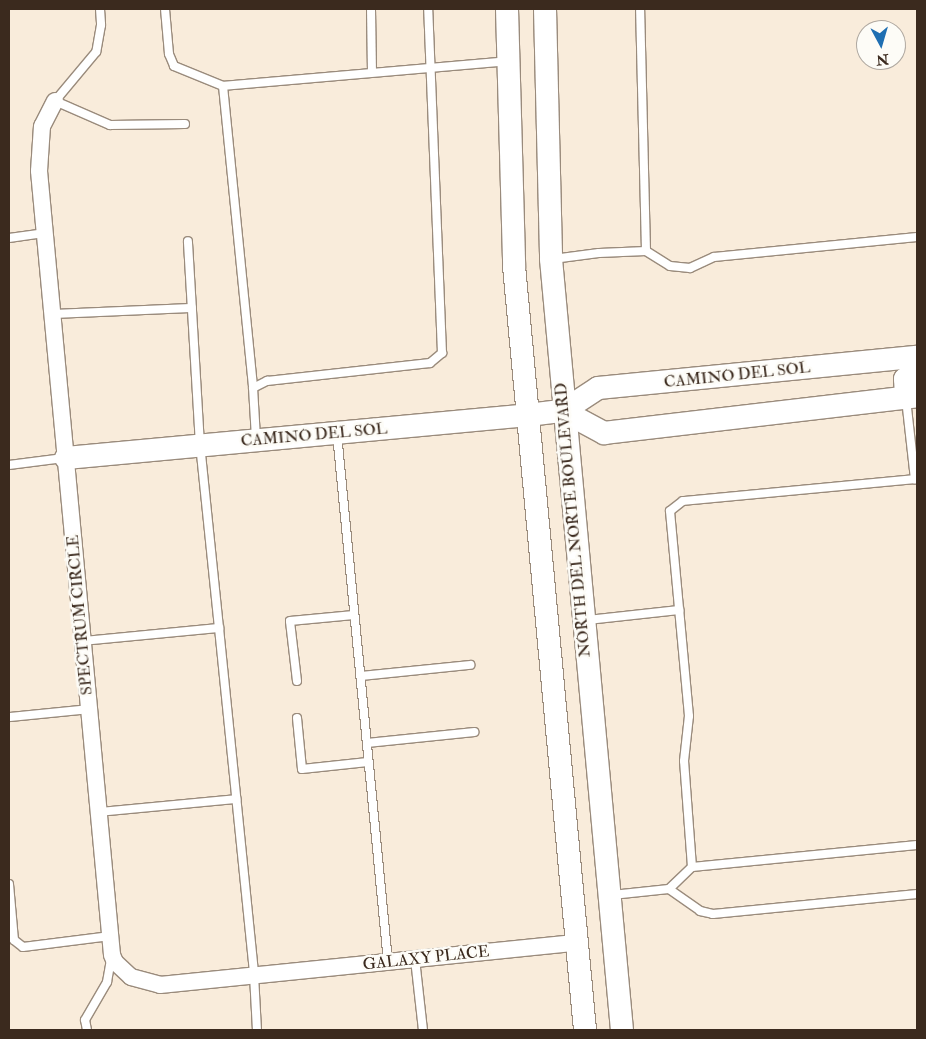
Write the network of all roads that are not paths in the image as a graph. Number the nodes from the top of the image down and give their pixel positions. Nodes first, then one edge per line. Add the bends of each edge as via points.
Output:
1 (100, 9) edge
2 (165, 9) edge
3 (371, 9) edge
4 (428, 9) edge
5 (507, 9) edge
6 (545, 9) edge
7 (640, 9) edge
8 (508, 61) junction
9 (428, 68) junction
10 (372, 72) junction
11 (223, 86) junction
12 (55, 101) junction
13 (185, 124) dead end
14 (44, 233) junction
15 (917, 237) edge
16 (9, 238) edge
17 (188, 241) dead end
18 (646, 251) junction
19 (551, 259) junction
20 (192, 308) junction
21 (52, 314) junction
22 (917, 357) edge
23 (917, 377) edge
24 (253, 388) junction
25 (911, 397) edge
26 (563, 410) junction
27 (528, 415) junction
28 (337, 433) junction
29 (256, 440) junction
30 (200, 446) junction
31 (66, 458) junction
32 (9, 465) edge
33 (916, 479) edge
34 (679, 610) junction
35 (354, 615) junction
36 (582, 620) junction
37 (219, 628) junction
38 (83, 641) junction
39 (470, 665) dead end
40 (361, 676) junction
41 (297, 681) dead end
42 (89, 709) junction
43 (9, 717) edge
44 (297, 718) dead end
45 (474, 732) dead end
46 (366, 743) junction
47 (368, 762) junction
48 (236, 800) junction
49 (99, 812) junction
50 (917, 845) edge
51 (692, 867) junction
52 (9, 884) edge
53 (669, 889) junction
54 (917, 894) edge
55 (609, 896) junction
56 (110, 936) junction
57 (575, 943) junction
58 (112, 955) junction
59 (415, 959) junction
60 (388, 962) junction
61 (254, 975) junction
62 (86, 1030) edge
63 (257, 1030) edge
64 (423, 1030) edge
65 (584, 1030) edge
66 (622, 1030) edge

1 - 12 lane via 96,52
2 - 11 lane via 169,54 174,66
3 - 10 lane
4 - 9 lane
5 - 8 street
6 - 19 street, NORTH DEL NORTE BOULEVARD
7 - 18 lane
8 - 9 lane
8 - 27 street via 514,266
9 - 10 lane
9 - 24 lane via 442,353 430,364 267,381
10 - 11 lane
11 - 24 lane
12 - 13 lane via 110,125
12 - 14 street, SPECTRUM CIRCLE via 42,126 38,148
14 - 16 lane
14 - 21 street, SPECTRUM CIRCLE
15 - 18 lane via 714,257 690,268 670,266
17 - 20 lane
18 - 19 lane
19 - 26 street, NORTH DEL NORTE BOULEVARD
20 - 21 lane
20 - 30 lane
21 - 31 street, SPECTRUM CIRCLE
22 - 26 street, CAMINO DEL SOL via 598,388
23 - 25 street via 905,379
24 - 29 lane
25 - 26 street via 604,433
25 - 33 lane
26 - 27 street, CAMINO DEL SOL
26 - 36 street, NORTH DEL NORTE BOULEVARD
27 - 28 street, CAMINO DEL SOL
27 - 57 street
28 - 29 street, CAMINO DEL SOL
28 - 35 lane
29 - 30 street, CAMINO DEL SOL
30 - 31 street, CAMINO DEL SOL
30 - 37 lane
31 - 32 lane
31 - 38 street, SPECTRUM CIRCLE
33 - 34 lane via 683,502 670,511
34 - 36 lane
34 - 51 lane via 689,716 684,761
35 - 40 lane
35 - 41 lane via 290,622
36 - 55 street, NORTH DEL NORTE BOULEVARD
37 - 38 lane
37 - 48 lane
38 - 42 street, SPECTRUM CIRCLE
39 - 40 lane
40 - 46 lane
42 - 43 lane
42 - 49 street, SPECTRUM CIRCLE
44 - 47 lane via 302,769
45 - 46 lane
46 - 47 lane
47 - 60 lane
48 - 49 lane
48 - 61 lane
49 - 56 street, SPECTRUM CIRCLE
50 - 51 lane
51 - 53 lane
52 - 56 lane via 14,940 23,947
53 - 54 lane via 700,911 713,914
53 - 55 lane
55 - 66 street, NORTH DEL NORTE BOULEVARD
56 - 58 street, SPECTRUM CIRCLE
57 - 59 street, GALAXY PLACE
57 - 65 street
58 - 61 street via 130,977 147,984
58 - 62 lane via 107,982 85,1020
59 - 60 street, GALAXY PLACE
59 - 64 lane
60 - 61 street, GALAXY PLACE
61 - 63 lane

